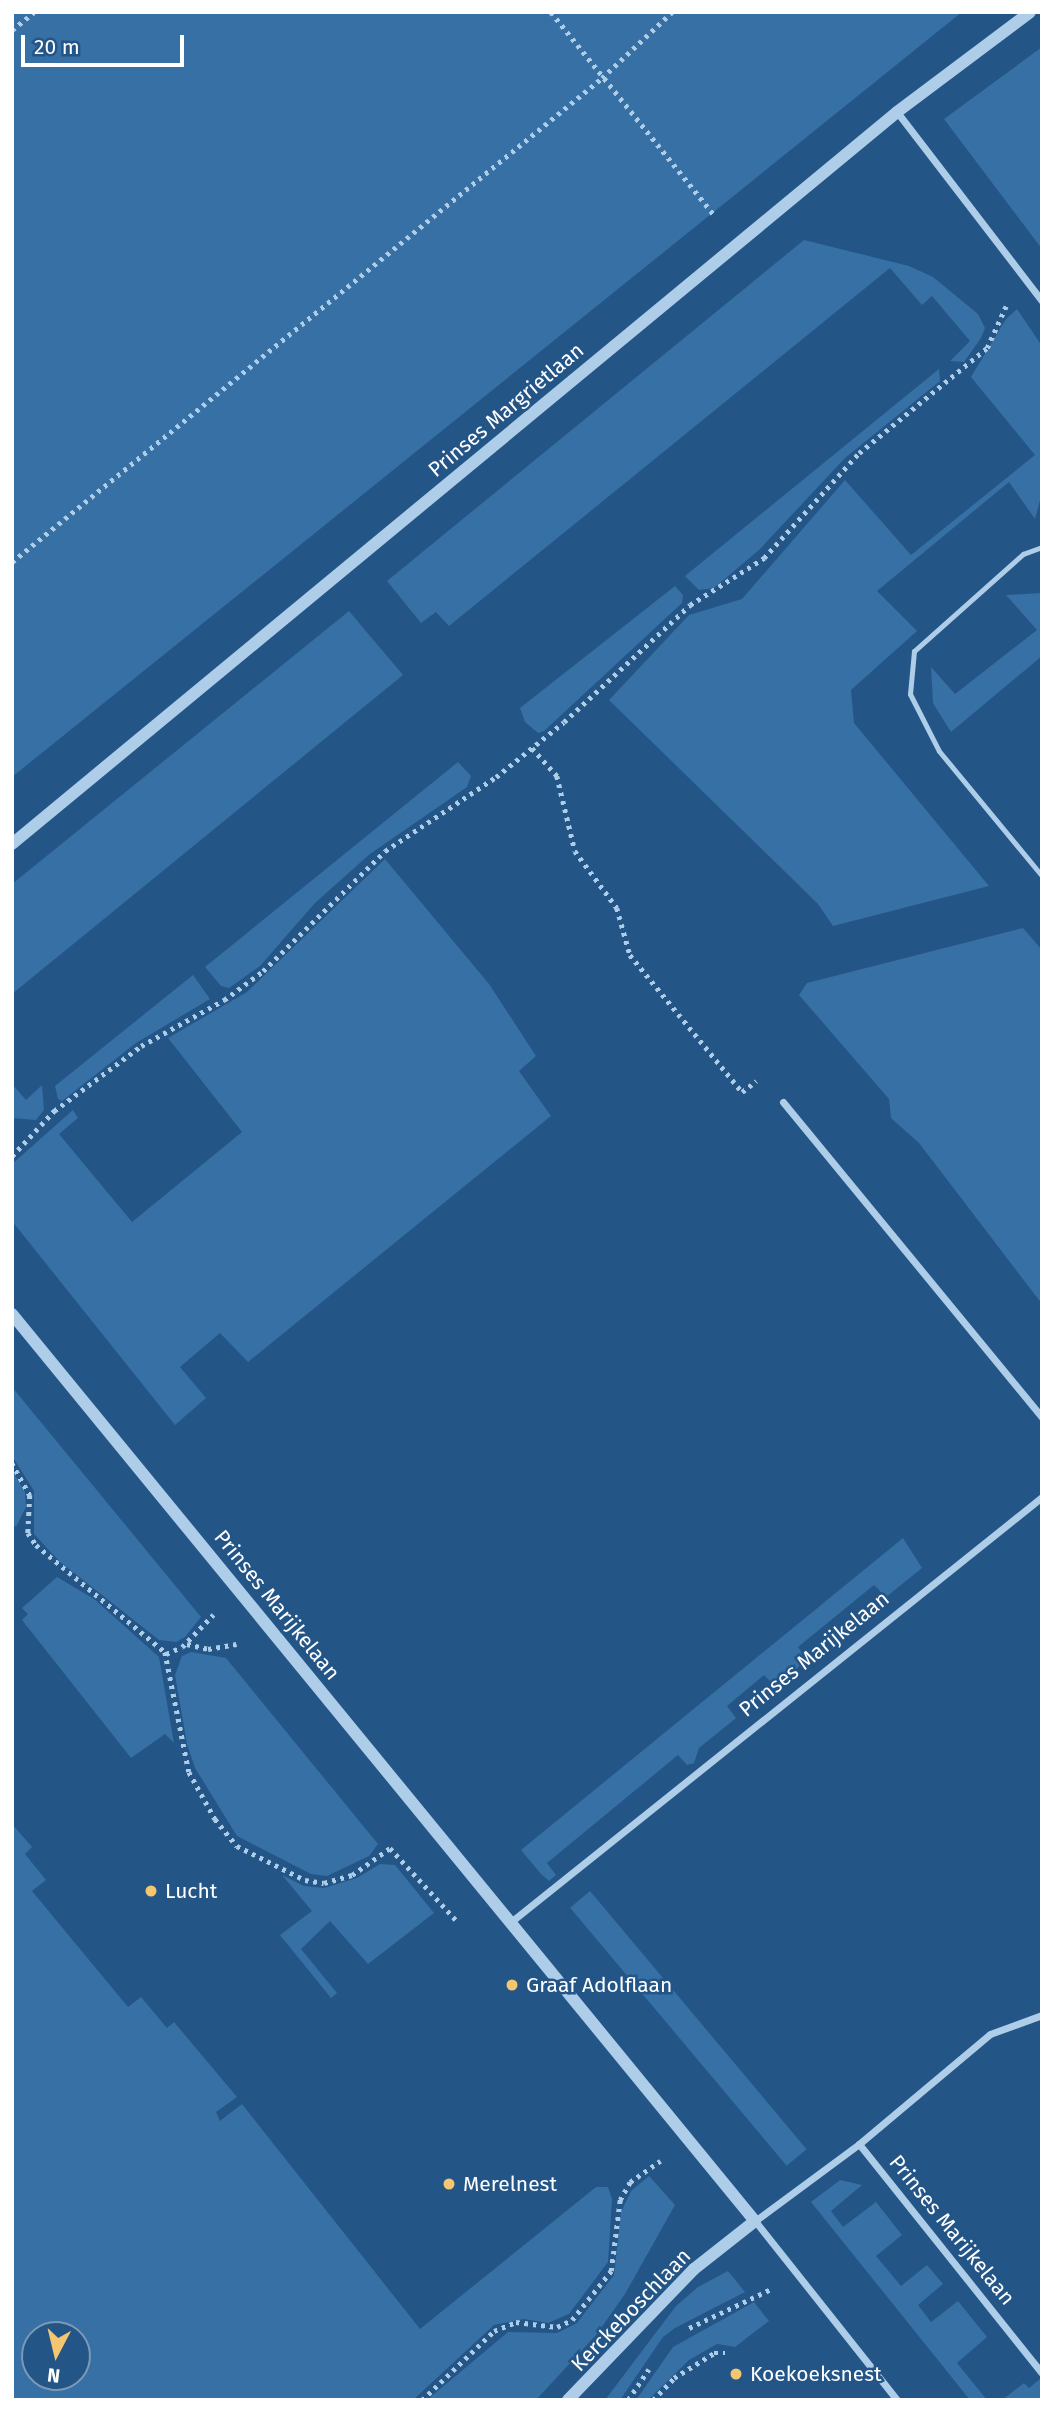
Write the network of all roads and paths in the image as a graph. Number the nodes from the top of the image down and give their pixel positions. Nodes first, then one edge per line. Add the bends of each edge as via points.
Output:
1 (34, 12) edge
2 (551, 12) edge
3 (672, 12) edge
4 (1030, 12) edge
5 (12, 30) edge
6 (602, 78) junction
7 (897, 112) junction
8 (737, 244) junction
9 (1030, 286) junction
10 (1042, 301) edge
11 (1042, 547) edge
12 (12, 562) edge
13 (532, 748) junction
14 (12, 844) edge
15 (1042, 876) edge
16 (783, 1102) joint
17 (12, 1156) edge
18 (12, 1314) edge
19 (1042, 1417) edge
20 (12, 1463) edge
21 (1042, 1497) edge
22 (237, 1587) junction
23 (276, 1635) junction
24 (186, 1644) junction
25 (166, 1654) junction
26 (456, 1920) dead end
27 (512, 1921) junction
28 (1042, 2015) edge
29 (690, 2141) junction
30 (859, 2144) junction
31 (755, 2221) junction
32 (797, 2274) junction
33 (679, 2333) dead end
34 (725, 2353) dead end
35 (654, 2361) dead end
36 (1042, 2373) edge
37 (422, 2400) edge
38 (568, 2400) edge
39 (628, 2400) edge
40 (653, 2400) edge
41 (897, 2400) edge

1 - 5 path
2 - 6 path
3 - 6 path
4 - 7 street, Prinses Margrietlaan
6 - 8 path
6 - 12 path
7 - 8 street, Prinses Margrietlaan
7 - 9 street
8 - 14 street, Prinses Margrietlaan
9 - 10 street
9 - 13 path via 1009,302 987,348 859,453 764,558 690,605
11 - 15 lane via 1023,554 914,651 910,694 939,751
13 - 16 path via 557,776 575,851 617,908 630,955 742,1092 764,1076
13 - 17 path via 385,851 262,971 224,1000 141,1046 54,1111
16 - 19 street
18 - 22 street, Prinses Marijkelaan
20 - 25 path via 30,1495 28,1534 36,1545
21 - 27 street, Prinses Marijkelaan
22 - 23 street, Prinses Marijkelaan
22 - 24 path
23 - 24 path via 219,1649
23 - 27 street, Prinses Marijkelaan
24 - 25 path
25 - 26 path via 189,1772 215,1819 237,1846 305,1880 324,1883 352,1875 390,1848
27 - 29 street, Prinses Marijkelaan
28 - 30 street via 990,2034
29 - 31 street, Prinses Marijkelaan
29 - 37 path via 629,2182 620,2200 611,2271 572,2320 557,2327 516,2322 494,2331
30 - 31 street
30 - 36 street, Prinses Marijkelaan
31 - 32 street, Prinses Marijkelaan
31 - 38 street, Kerckeboschlaan via 684,2279
32 - 33 path
32 - 41 street, Prinses Marijkelaan
34 - 40 path via 714,2353 674,2378
35 - 39 path

